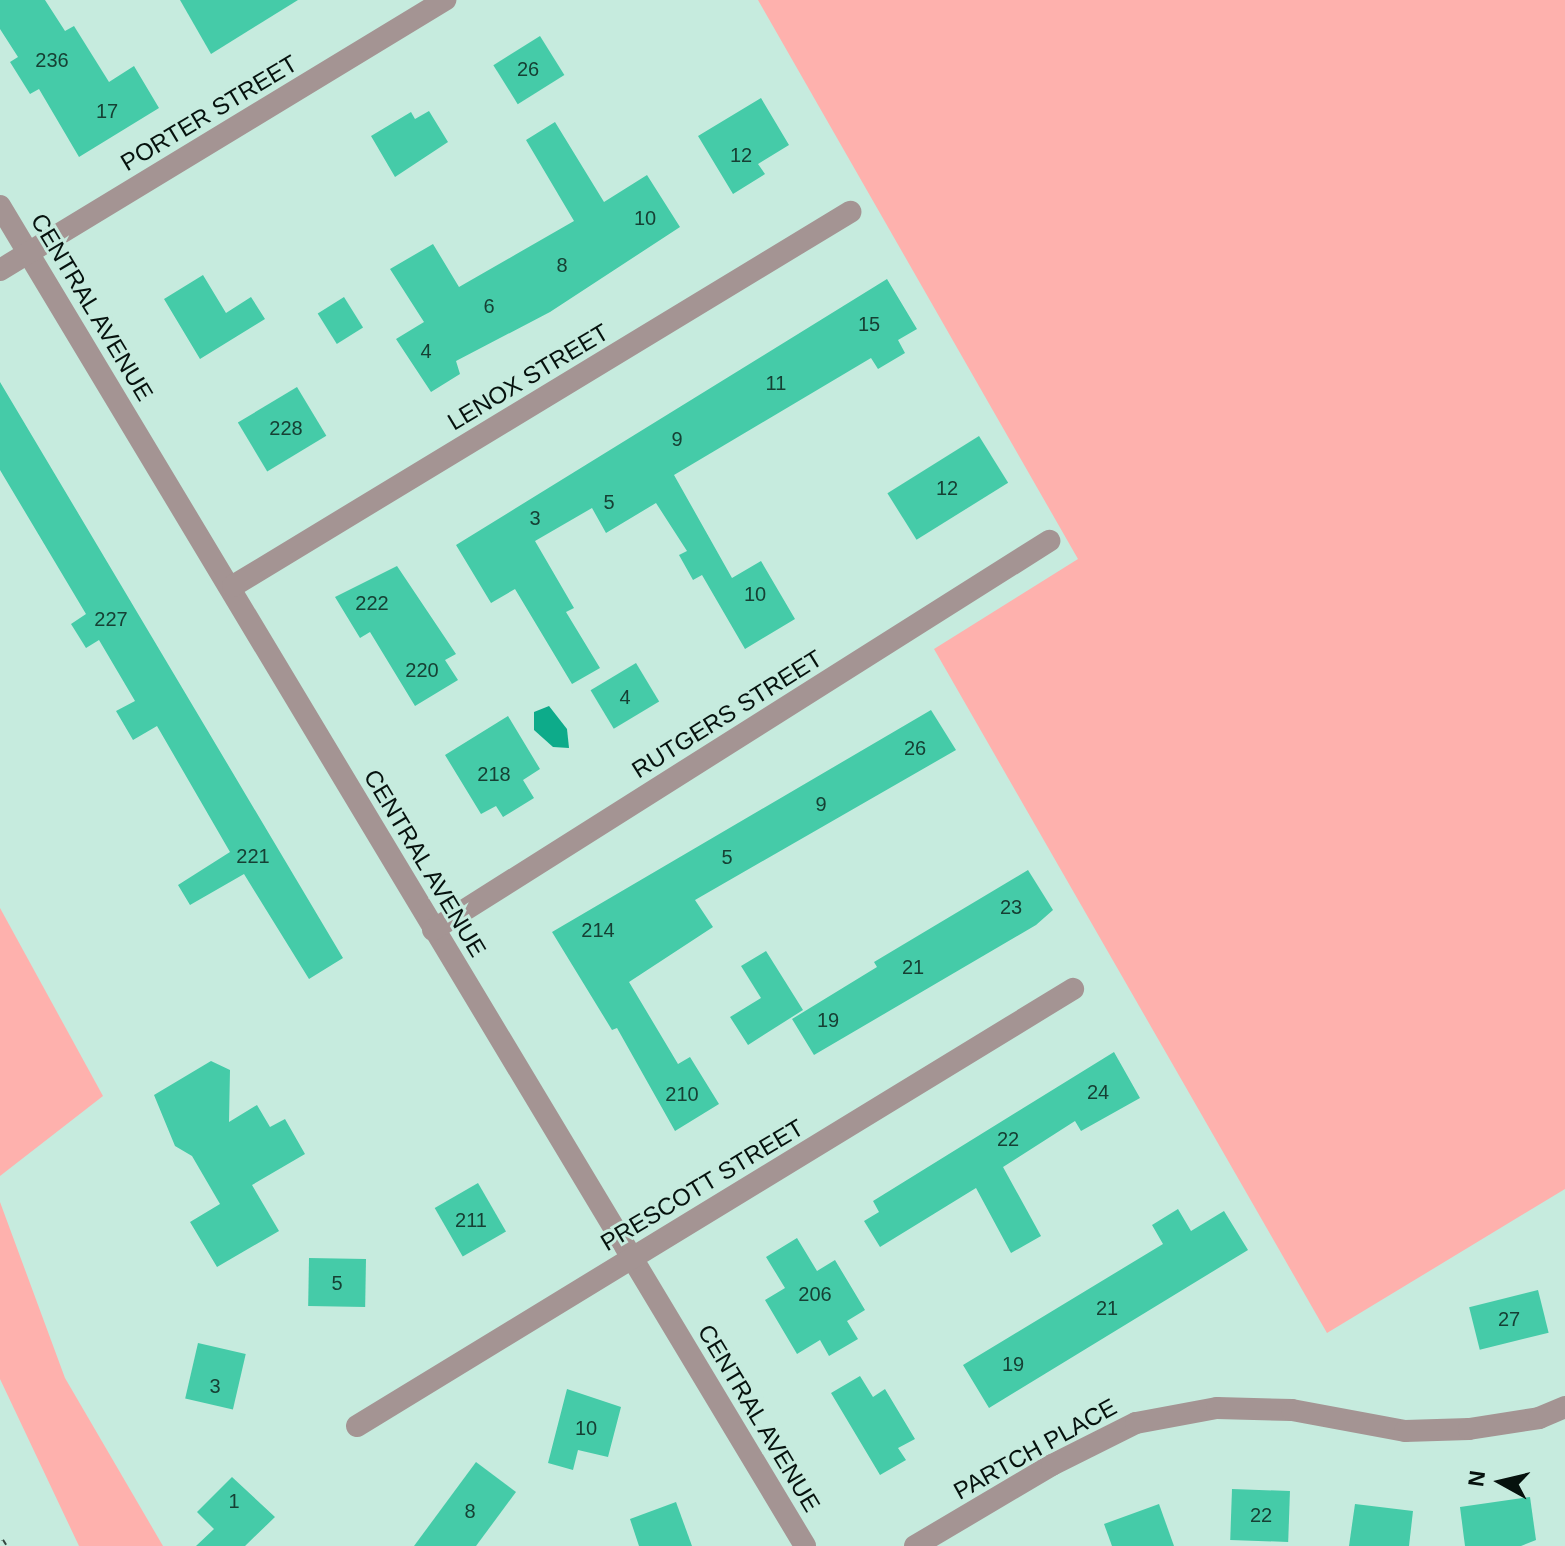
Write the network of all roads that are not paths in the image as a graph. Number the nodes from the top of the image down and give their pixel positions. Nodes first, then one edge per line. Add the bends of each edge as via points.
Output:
1 (445, 0) edge
2 (0, 206) edge
3 (850, 212) dead end
4 (28, 254) junction
5 (0, 270) edge
6 (1049, 541) dead end
7 (233, 586) junction
8 (433, 930) junction
9 (1073, 989) dead end
10 (633, 1258) junction
11 (1565, 1407) edge
12 (357, 1426) dead end
13 (805, 1546) edge
14 (915, 1546) edge

1 - 4 street, PORTER STREET
2 - 4 street, CENTRAL AVENUE
3 - 7 street, LENOX STREET
4 - 5 street, PORTER STREET
4 - 7 street, CENTRAL AVENUE
6 - 8 street, RUTGERS STREET
7 - 8 street, CENTRAL AVENUE
8 - 10 street, CENTRAL AVENUE
9 - 10 street, PRESCOTT STREET
10 - 12 street, PRESCOTT STREET
10 - 13 street, CENTRAL AVENUE
11 - 14 street, PARTCH PLACE via 1539,1418 1469,1429 1405,1431 1292,1410 1217,1408 1136,1423 1052,1465

